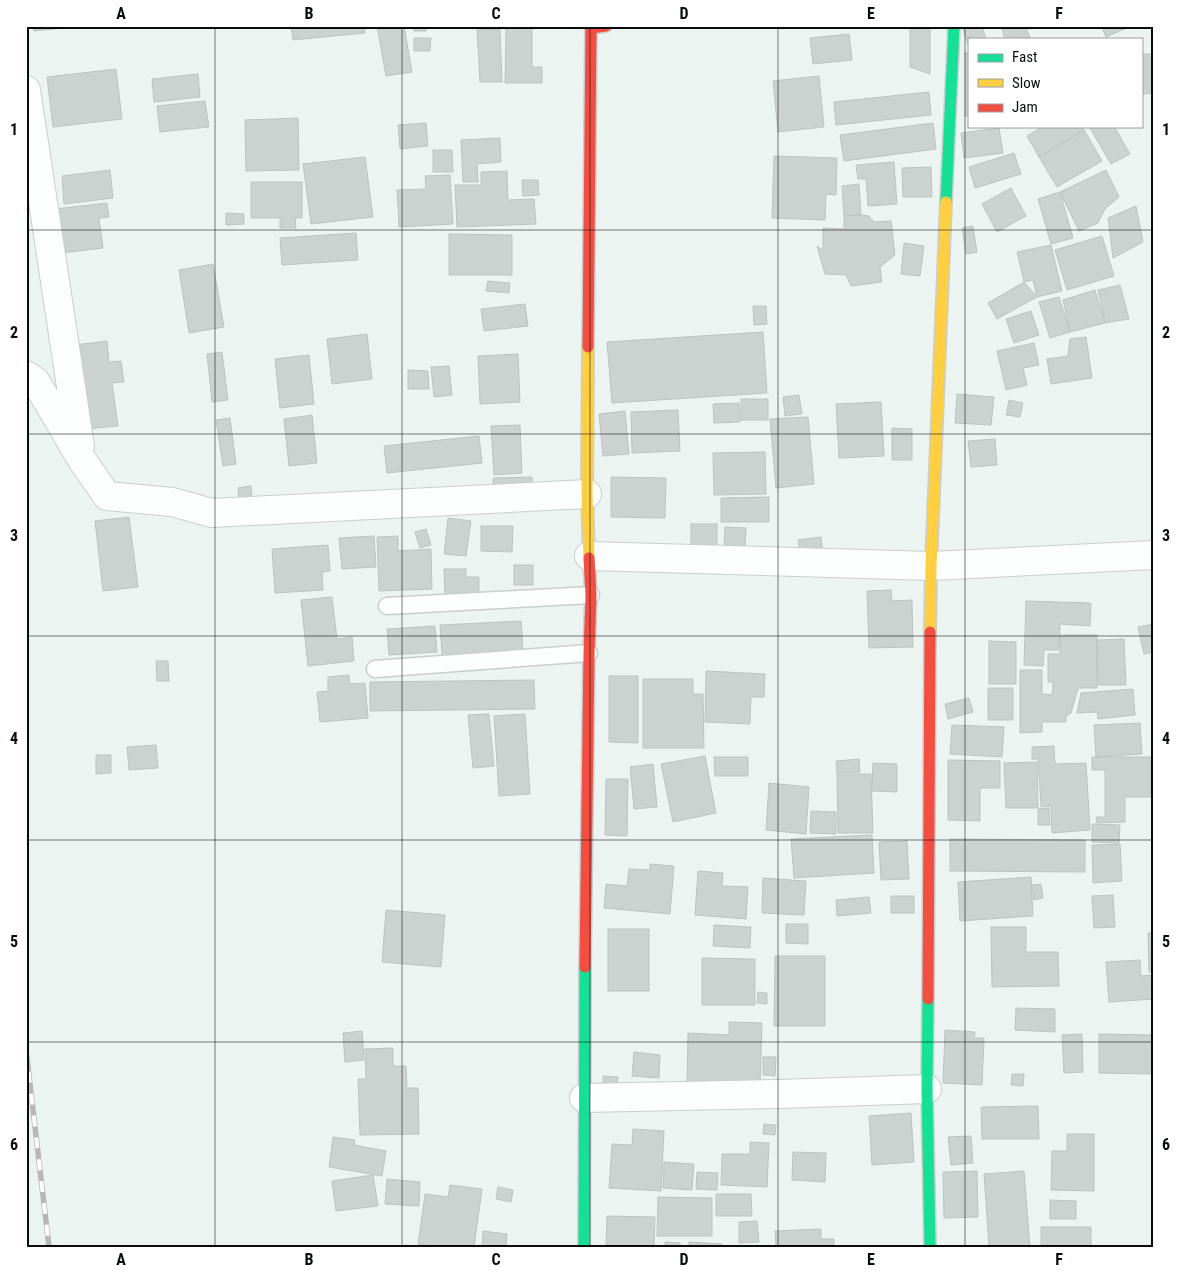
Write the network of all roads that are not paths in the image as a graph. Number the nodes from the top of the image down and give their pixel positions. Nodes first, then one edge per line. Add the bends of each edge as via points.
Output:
1 (954, 26) edge
2 (596, 27) edge
3 (26, 90) edge
4 (26, 375) edge
5 (82, 460) junction
6 (588, 494) junction
7 (1154, 555) edge
8 (589, 556) junction
9 (931, 566) junction
10 (592, 595) junction
11 (387, 606) dead end
12 (589, 653) junction
13 (375, 669) dead end
14 (927, 1089) junction
15 (584, 1098) junction
16 (584, 1247) edge
17 (930, 1247) edge

1 - 9 main road
2 - 6 main road
3 - 5 street
4 - 5 street via 36,382
5 - 6 street via 107,496 172,502 212,512
6 - 8 main road
7 - 9 street
8 - 9 street
8 - 10 main road
9 - 14 main road
10 - 11 lane
10 - 12 main road
12 - 13 lane
12 - 15 main road
14 - 15 street
14 - 17 main road
15 - 16 main road

